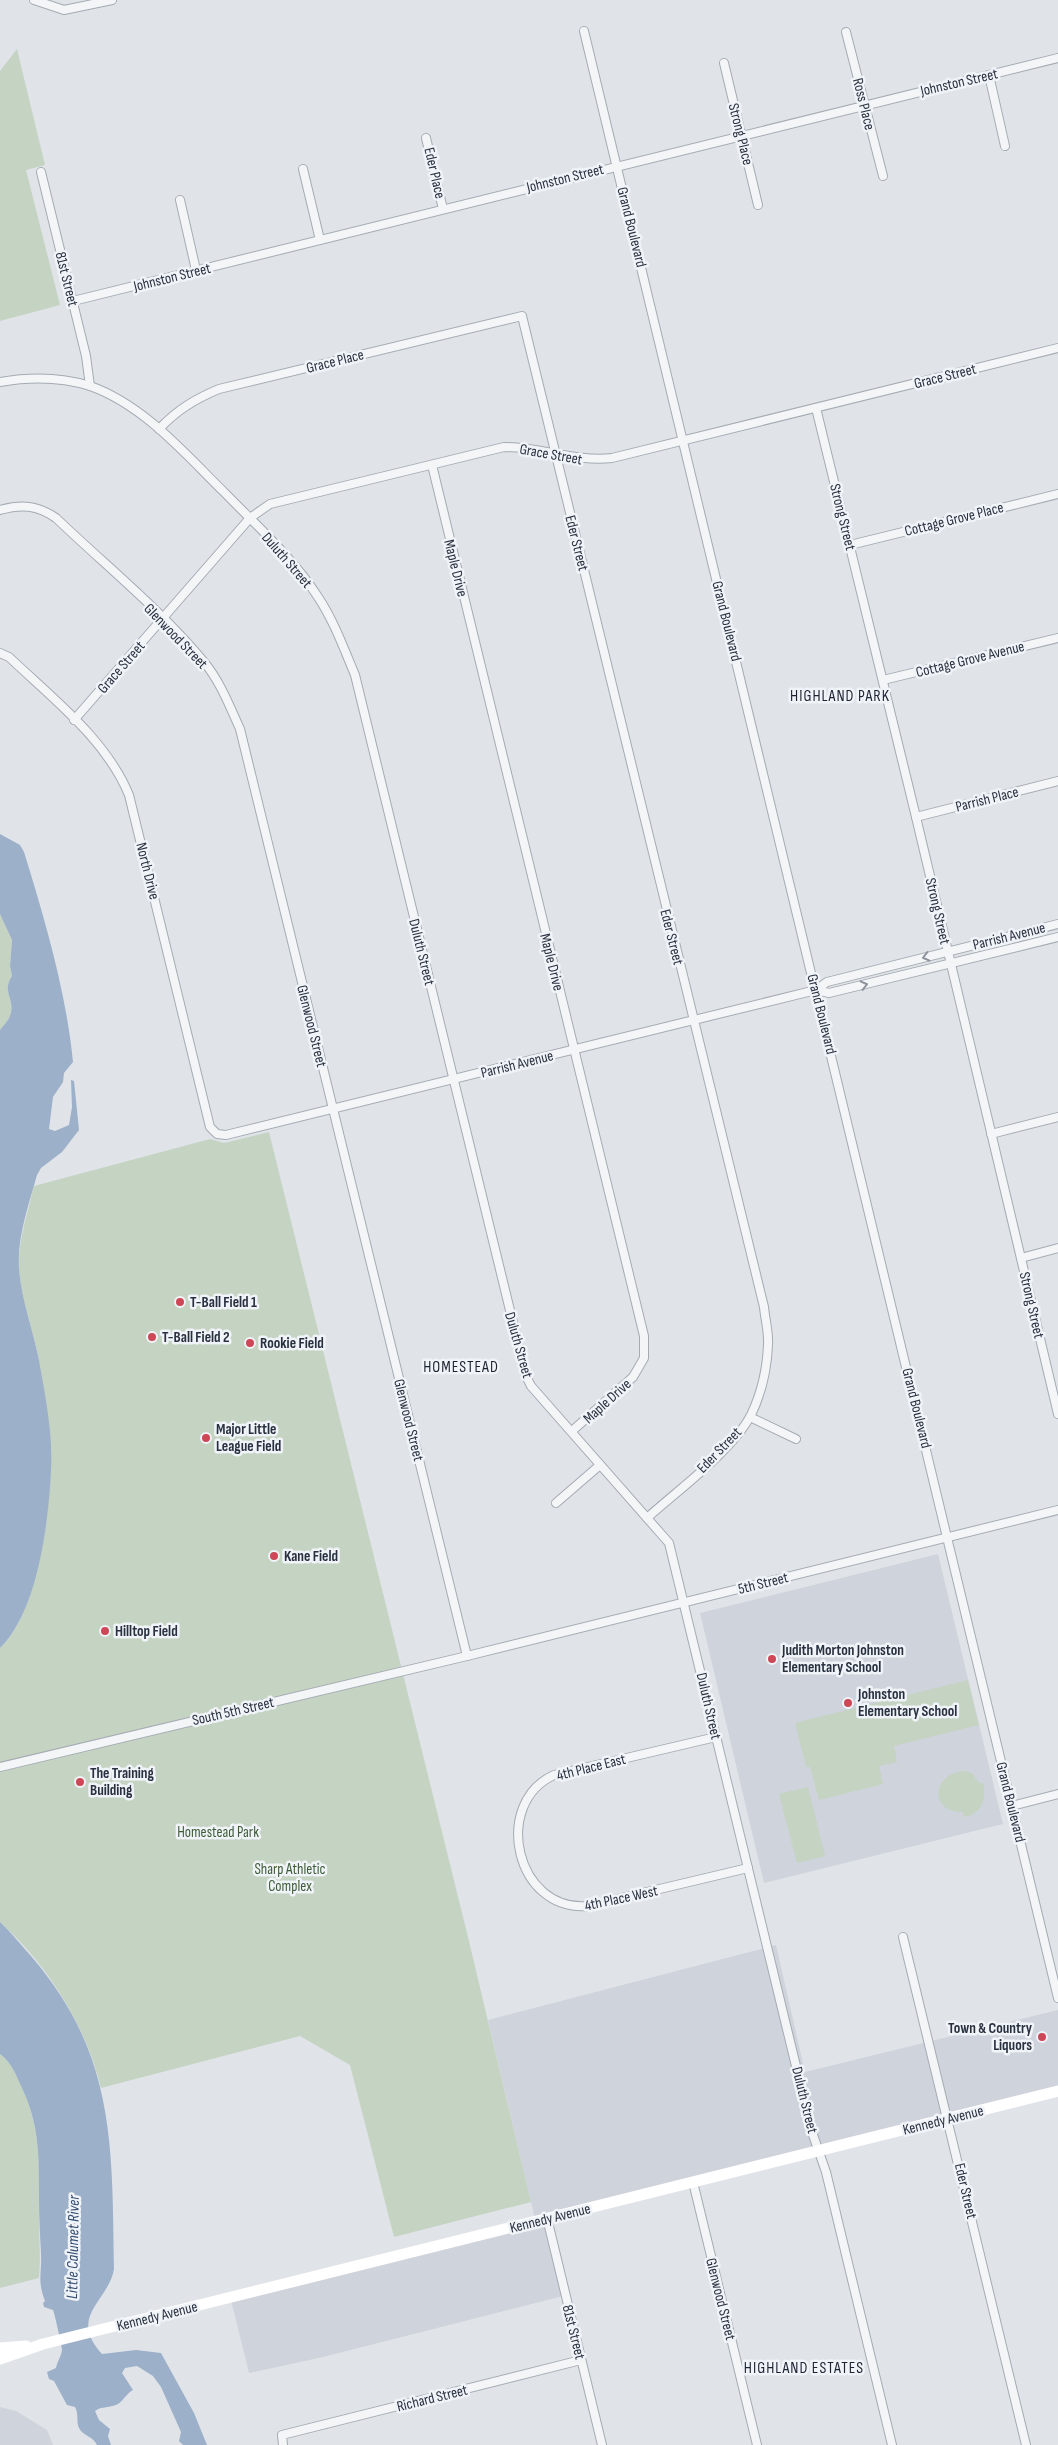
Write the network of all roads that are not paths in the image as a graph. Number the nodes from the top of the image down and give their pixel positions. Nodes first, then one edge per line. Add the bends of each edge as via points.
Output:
1 (34, 0) edge
2 (112, 0) edge
3 (584, 31) dead end
4 (846, 32) dead end
5 (1058, 58) edge
6 (724, 64) dead end
7 (989, 75) junction
8 (864, 105) junction
9 (742, 135) junction
10 (426, 138) dead end
11 (1006, 146) dead end
12 (617, 166) junction
13 (303, 169) dead end
14 (40, 172) dead end
15 (883, 176) dead end
16 (180, 200) dead end
17 (758, 205) dead end
18 (443, 209) junction
19 (320, 240) junction
20 (196, 270) junction
21 (73, 302) junction
22 (522, 316) joint
23 (1058, 348) edge
24 (0, 382) edge
25 (90, 386) junction
26 (816, 408) junction
27 (159, 429) junction
28 (684, 441) junction
29 (555, 454) junction
30 (432, 465) junction
31 (1058, 494) edge
32 (0, 510) edge
33 (250, 518) junction
34 (850, 545) junction
35 (162, 619) junction
36 (1058, 638) edge
37 (0, 653) edge
38 (883, 680) junction
39 (74, 720) junction
40 (1058, 782) edge
41 (916, 817) junction
42 (1058, 924) edge
43 (1058, 937) edge
44 (948, 951) junction
45 (950, 964) junction
46 (816, 990) junction
47 (693, 1020) junction
48 (573, 1050) junction
49 (452, 1080) junction
50 (332, 1110) junction
51 (1058, 1117) edge
52 (216, 1134) joint
53 (990, 1134) junction
54 (1058, 1248) edge
55 (1021, 1258) junction
56 (1054, 1380) edge
57 (1058, 1414) edge
58 (750, 1416) junction
59 (572, 1431) junction
60 (796, 1439) dead end
61 (600, 1465) junction
62 (556, 1503) dead end
63 (1058, 1510) edge
64 (647, 1518) junction
65 (946, 1537) junction
66 (684, 1603) junction
67 (467, 1656) junction
68 (716, 1737) junction
69 (0, 1767) edge
70 (1058, 1794) edge
71 (1012, 1806) junction
72 (521, 1852) joint
73 (748, 1868) junction
74 (903, 1937) dead end
75 (1058, 1998) edge
76 (1058, 2091) edge
77 (949, 2119) junction
78 (819, 2151) junction
79 (693, 2182) junction
80 (547, 2218) junction
81 (43, 2344) junction
82 (0, 2348) edge
83 (0, 2359) edge
84 (581, 2360) junction
85 (284, 2445) edge
86 (602, 2445) edge
87 (756, 2445) edge
88 (892, 2445) edge
89 (1026, 2445) edge

1 - 2 street via 64,10
3 - 12 street, Grand Boulevard
4 - 8 street, Ross Place
5 - 7 street, Johnston Street
6 - 9 street, Strong Place
7 - 8 street, Johnston Street
7 - 11 street
8 - 9 street, Johnston Street
8 - 15 street, Ross Place
9 - 12 street, Johnston Street
9 - 17 street, Strong Place
10 - 18 street, Eder Place
12 - 18 street, Johnston Street
12 - 28 street, Grand Boulevard
13 - 19 street
14 - 21 street, 81st Street
16 - 20 street
18 - 19 street, Johnston Street
19 - 20 street, Johnston Street
20 - 21 street, Johnston Street
21 - 25 street, 81st Street
22 - 27 street, Grace Place via 220,389 176,411
22 - 29 street, Eder Street
23 - 26 street, Grace Street
24 - 25 street, Duluth Street via 52,378
25 - 27 street, Duluth Street via 124,402
26 - 28 street, Grace Street
26 - 34 street, Strong Street
27 - 33 street, Duluth Street
28 - 29 street, Grace Street via 612,458 590,460
28 - 46 street, Grand Boulevard
29 - 30 street, Grace Street via 524,447 504,447
29 - 47 street, Eder Street
30 - 33 street, Grace Street via 270,504
30 - 48 street, Maple Drive
31 - 34 street, Cottage Grove Place
32 - 35 street, Glenwood Street via 30,506 56,518
33 - 35 street, Grace Street
33 - 49 street, Duluth Street via 296,566 319,597 355,676
34 - 38 street, Strong Street
35 - 39 street, Grace Street
35 - 50 street, Glenwood Street via 205,663 240,729
36 - 38 street, Cottage Grove Avenue
37 - 39 street, North Drive via 9,657
38 - 41 street, Strong Street
39 - 52 street, North Drive via 107,754 129,795 210,1127
40 - 41 street, Parrish Place
41 - 44 street, Strong Street
42 - 44 street, Parrish Avenue
43 - 45 street, Parrish Avenue
44 - 45 street, Strong Street
44 -> 46 street, Parrish Avenue via 827,982
46 -> 45 street, Parrish Avenue via 829,993
45 - 53 street, Strong Street
46 - 47 street, Parrish Avenue
46 - 65 street, Grand Boulevard
47 - 48 street, Parrish Avenue
47 - 58 street, Eder Street via 764,1307 768,1344 766,1368
48 - 49 street, Parrish Avenue
48 - 59 street, Maple Drive via 645,1346 644,1358 633,1377
49 - 50 street, Parrish Avenue
49 - 59 street, Duluth Street via 526,1376 531,1386
50 - 52 street, Parrish Avenue via 226,1136
50 - 67 street, Glenwood Street
51 - 53 street
53 - 55 street, Strong Street
54 - 55 street
55 - 56 street, Strong Street
56 - 57 street, Strong Street
58 - 60 street
58 - 64 street, Eder Street via 719,1453
59 - 61 street, Duluth Street
61 - 62 street
61 - 64 street, Duluth Street
63 - 65 street, 5th Street
64 - 66 street, Duluth Street via 669,1543
65 - 66 street, 5th Street
65 - 71 street, Grand Boulevard
66 - 67 street, 5th Street
66 - 68 street, Duluth Street
67 - 69 street, South 5th Street
68 - 72 street, 4th Place East via 544,1780 525,1800 520,1818
68 - 73 street, Duluth Street
70 - 71 street
71 - 75 street, Grand Boulevard
72 - 73 street, 4th Place West via 534,1884 546,1896 574,1907
73 - 78 street, Duluth Street
74 - 77 street, Eder Street
76 - 77 street, Kennedy Avenue
77 - 78 street, Kennedy Avenue
77 - 89 street, Eder Street
78 - 79 street, Kennedy Avenue
78 - 88 street, Duluth Street
79 - 80 street, Kennedy Avenue
79 - 87 street, Glenwood Street
80 - 81 street, Kennedy Avenue
80 - 84 street, 81st Street
81 - 82 street, Kennedy Avenue
81 - 83 street, Kennedy Avenue
84 - 85 street, Richard Street via 282,2435
84 - 86 street, 81st Street

